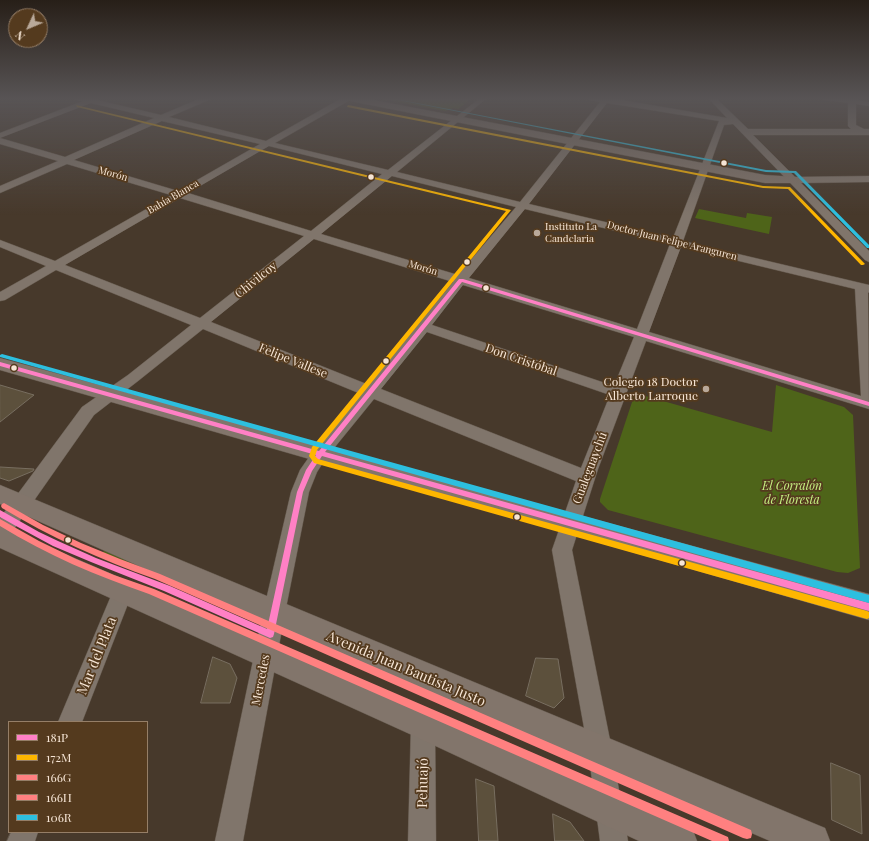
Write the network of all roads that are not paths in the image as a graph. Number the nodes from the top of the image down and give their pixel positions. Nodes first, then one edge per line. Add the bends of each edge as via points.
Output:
1 (117, 137) edge
2 (245, 137) edge
3 (279, 137) edge
4 (434, 137) edge
5 (552, 137) edge
6 (575, 137) edge
7 (715, 137) edge
8 (749, 137) edge
9 (572, 141) junction
10 (0, 142) edge
11 (269, 143) junction
12 (66, 160) junction
13 (704, 167) junction
14 (391, 172) junction
15 (869, 179) edge
16 (792, 180) junction
17 (0, 190) edge
18 (179, 194) junction
19 (523, 205) junction
20 (312, 235) junction
21 (676, 242) junction
22 (0, 243) edge
23 (856, 246) junction
24 (869, 246) edge
25 (869, 258) edge
26 (56, 265) junction
27 (460, 280) junction
28 (865, 288) edge
29 (0, 297) edge
30 (201, 323) junction
31 (424, 327) junction
32 (642, 335) junction
33 (0, 364) edge
34 (371, 392) junction
35 (619, 393) junction
36 (110, 395) junction
37 (869, 402) edge
38 (320, 454) junction
39 (587, 478) junction
40 (11, 499) edge
41 (570, 523) junction
42 (0, 533) edge
43 (0, 537) edge
44 (123, 591) junction
45 (869, 607) edge
46 (274, 613) junction
47 (266, 655) junction
48 (70, 721) edge
49 (424, 724) junction
50 (600, 750) junction
51 (611, 825) edge
52 (229, 841) edge
53 (422, 841) edge
54 (679, 841) edge
55 (812, 841) edge

1 - 12 street
2 - 11 street, Doctor Juan Felipe Aranguren
3 - 11 street, Bahía Blanca
4 - 14 street, Chivilcoy
5 - 9 main road
6 - 9 street, Mercedes
7 - 13 street, Gualeguaychú
8 - 16 street
9 - 13 main road
9 - 19 street, Mercedes
10 - 12 street, Morón
11 - 14 street, Doctor Juan Felipe Aranguren
11 - 18 street, Bahía Blanca
12 - 17 street
12 - 18 street, Morón
13 - 16 main road
13 - 21 street, Gualeguaychú
14 - 19 street, Doctor Juan Felipe Aranguren
14 - 20 street, Chivilcoy
15 - 16 street
16 - 23 street
18 - 20 street, Morón
18 - 26 street, Bahía Blanca
19 - 21 street, Doctor Juan Felipe Aranguren
19 - 27 street, Mercedes
20 - 27 street, Morón
20 - 30 street, Chivilcoy
21 - 28 street, Doctor Juan Felipe Aranguren
21 - 32 street, Gualeguaychú
22 - 26 street, Felipe Vallese
23 - 24 street
23 - 25 street
26 - 29 street, Bahía Blanca
26 - 30 street, Felipe Vallese
27 - 31 street, Mercedes
27 - 32 street, Morón
28 - 37 street
30 - 34 street, Felipe Vallese
30 - 36 street, Chivilcoy
31 - 34 street, Mercedes
31 - 35 street, Don Cristóbal
32 - 35 street, Gualeguaychú
32 - 37 street, Morón
33 - 36 main road
34 - 38 street, Mercedes
34 - 39 street, Felipe Vallese
35 - 39 street, Gualeguaychú
36 - 38 main road
36 - 40 street, Chivilcoy via 88,411
38 - 41 main road
38 - 46 street, Mercedes via 309,470 300,492
39 - 41 street, Gualeguaychú
40 - 42 street, Chivilcoy
40 - 46 main road, Avenida Juan Bautista Justo
41 - 45 main road
41 - 50 street, Gualeguaychú via 562,550
43 - 44 main road
44 - 47 main road
44 - 48 street, Mar del Plata
46 - 47 street, Mercedes
46 - 50 main road, Avenida Juan Bautista Justo
47 - 49 main road
47 - 52 street, Mercedes
49 - 51 main road
49 - 53 street, Pehuajó
50 - 51 street, Gualeguaychú
50 - 55 main road, Avenida Juan Bautista Justo
51 - 54 main road

